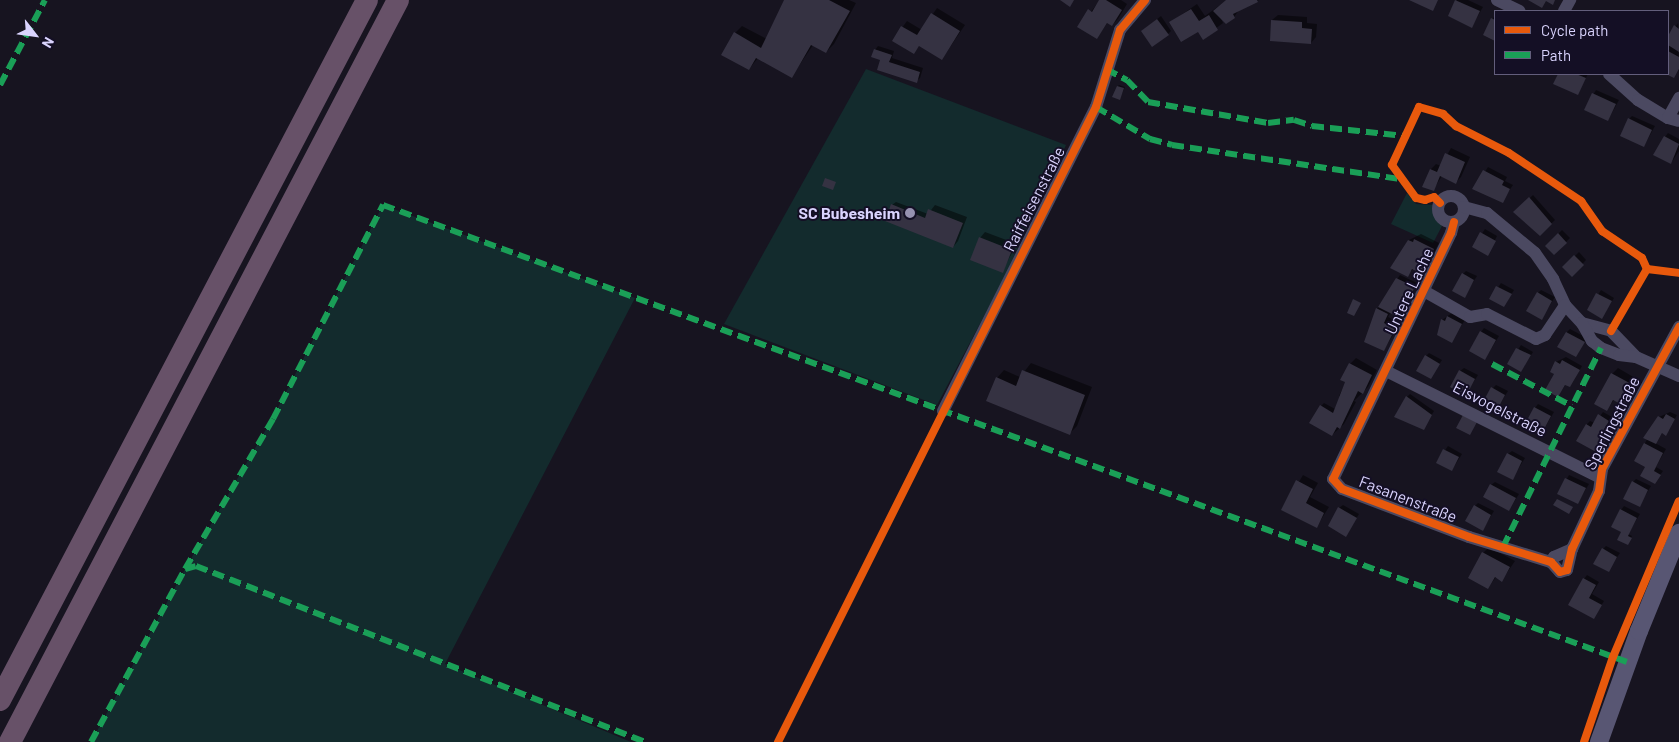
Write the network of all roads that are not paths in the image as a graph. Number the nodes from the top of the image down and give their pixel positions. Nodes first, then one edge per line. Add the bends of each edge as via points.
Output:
1 (367, 0) edge
2 (398, 0) edge
3 (1145, 0) edge
4 (1497, 0) edge
5 (1518, 10) edge
6 (1610, 75) edge
7 (1679, 98) edge
8 (1674, 120) edge
9 (1464, 207) junction
10 (1454, 222) junction
11 (1424, 291) junction
12 (1565, 305) junction
13 (1582, 324) junction
14 (1679, 326) edge
15 (1636, 357) junction
16 (1660, 368) junction
17 (1386, 370) junction
18 (1679, 376) edge
19 (944, 411) dead end
20 (1599, 477) junction
21 (1679, 533) edge
22 (1572, 549) joint
23 (0, 700) edge
24 (10, 742) edge
25 (1600, 742) edge

1 - 23 highway
2 - 24 highway
3 - 19 street, Raiffeisenstraße via 1120,30 1096,107
4 - 5 street
6 - 8 street via 1638,100
7 - 8 street
9 - 10 street, Untere Lache via 1463,215
9 - 10 street via 1453,196 1440,203 1440,215 1446,221
9 - 12 street via 1487,212 1535,253 1553,279
10 - 11 street, Untere Lache
11 - 12 street via 1470,317 1487,314 1536,339 1545,336
11 - 17 street, Untere Lache
12 - 13 street
13 - 15 street via 1611,331
13 - 15 street via 1592,341 1601,348
14 - 16 street, Sperlingstraße via 1667,345
15 - 16 street
16 - 18 street
16 - 20 street, Sperlingstraße
17 - 20 street, Eisvogelstraße
17 - 22 street, Fasanenstraße via 1334,478 1337,486 1469,537 1551,562 1557,570 1566,570
20 - 22 street, Sperlingstraße via 1594,505
21 - 25 street via 1639,631

